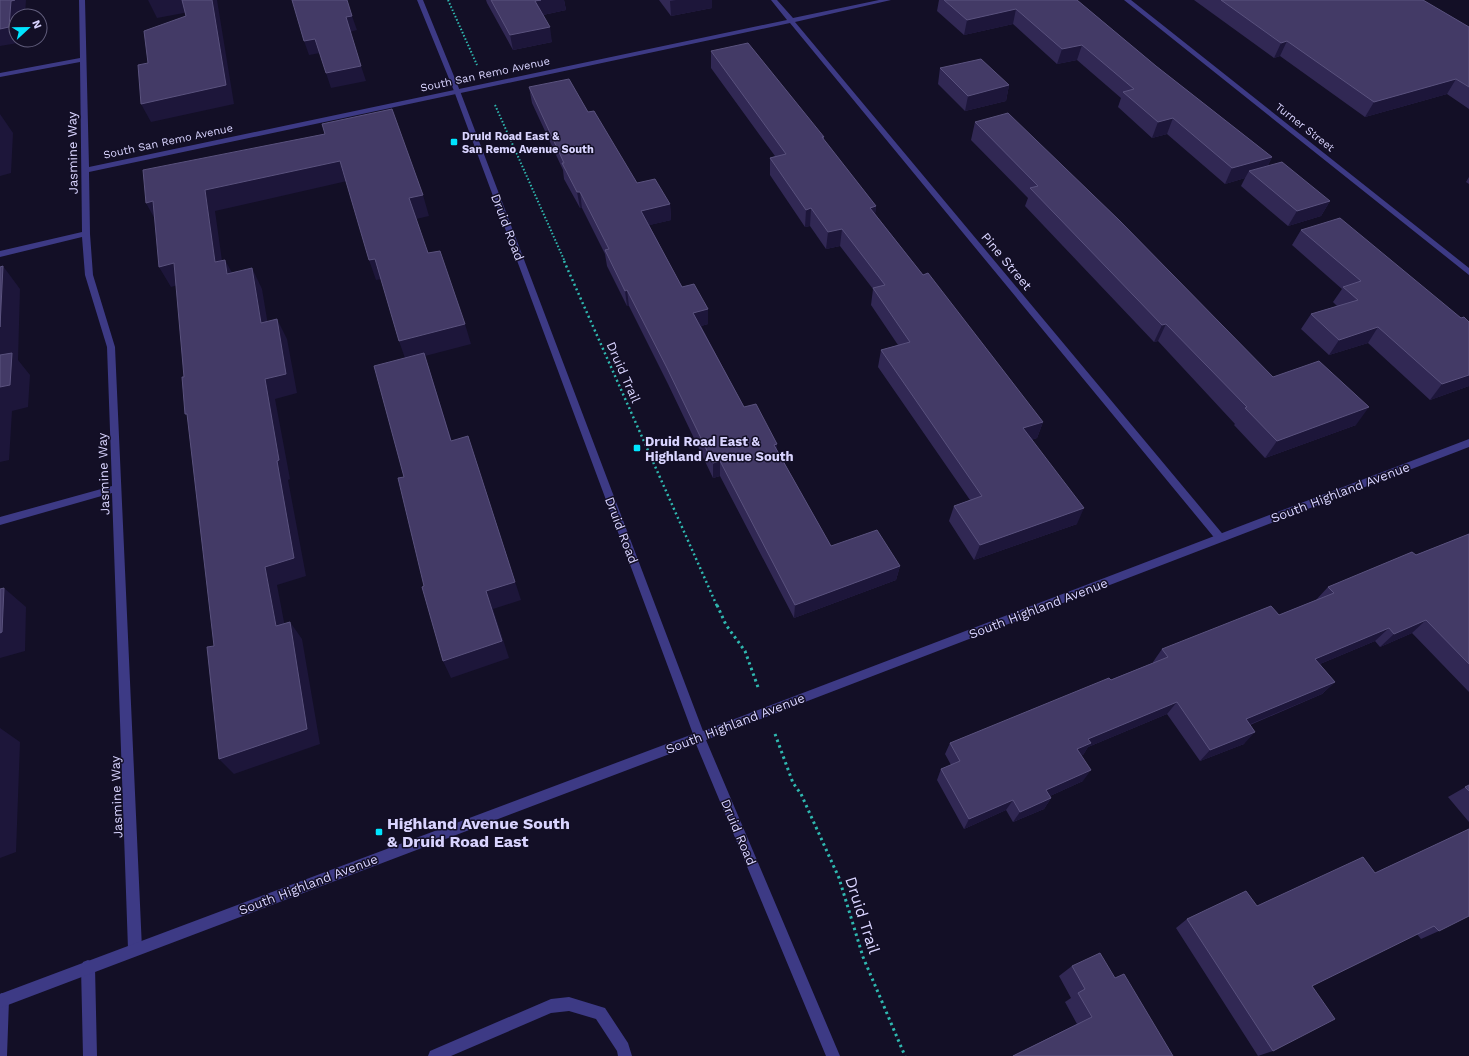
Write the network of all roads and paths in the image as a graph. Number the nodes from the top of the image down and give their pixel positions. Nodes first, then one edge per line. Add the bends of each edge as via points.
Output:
1 (82, 0) edge
2 (420, 0) edge
3 (448, 0) edge
4 (774, 0) edge
5 (888, 0) edge
6 (1127, 0) edge
7 (791, 21) junction
8 (84, 59) junction
9 (479, 69) dead end
10 (0, 75) edge
11 (457, 91) junction
12 (492, 98) dead end
13 (86, 170) junction
14 (86, 234) junction
15 (0, 254) edge
16 (1469, 272) edge
17 (1469, 443) edge
18 (117, 488) junction
19 (0, 521) edge
20 (1221, 538) junction
21 (745, 651) dead end
22 (699, 736) junction
23 (793, 783) dead end
24 (135, 949) junction
25 (88, 967) junction
26 (1, 1001) edge
27 (0, 1056) edge
28 (90, 1056) edge
29 (435, 1056) edge
30 (625, 1056) edge
31 (833, 1056) edge
32 (906, 1056) edge

1 - 8 street, Jasmine Way
2 - 11 street, Druid Road
3 - 9 path
4 - 7 street, Pine Street
5 - 7 street, South San Remo Avenue
6 - 16 street, Turner Street
7 - 11 street, South San Remo Avenue
7 - 20 street, Pine Street
8 - 10 street
8 - 13 street, Jasmine Way
11 - 13 street, South San Remo Avenue
11 - 22 street, Druid Road
12 - 21 path, Druid Trail via 726,626
13 - 14 street, Jasmine Way
14 - 15 street
14 - 18 street, Jasmine Way via 89,275 111,347
17 - 20 street, South Highland Avenue
18 - 19 street
18 - 24 street, Jasmine Way
20 - 22 street, South Highland Avenue
22 - 24 street, South Highland Avenue
22 - 31 street, Druid Road
23 - 32 path, Druid Trail via 801,794 839,878 863,957
24 - 25 street, South Highland Avenue
25 - 26 street, South Highland Avenue
25 - 28 street
26 - 27 street
29 - 30 street via 551,1006 568,1004 600,1013 623,1048

